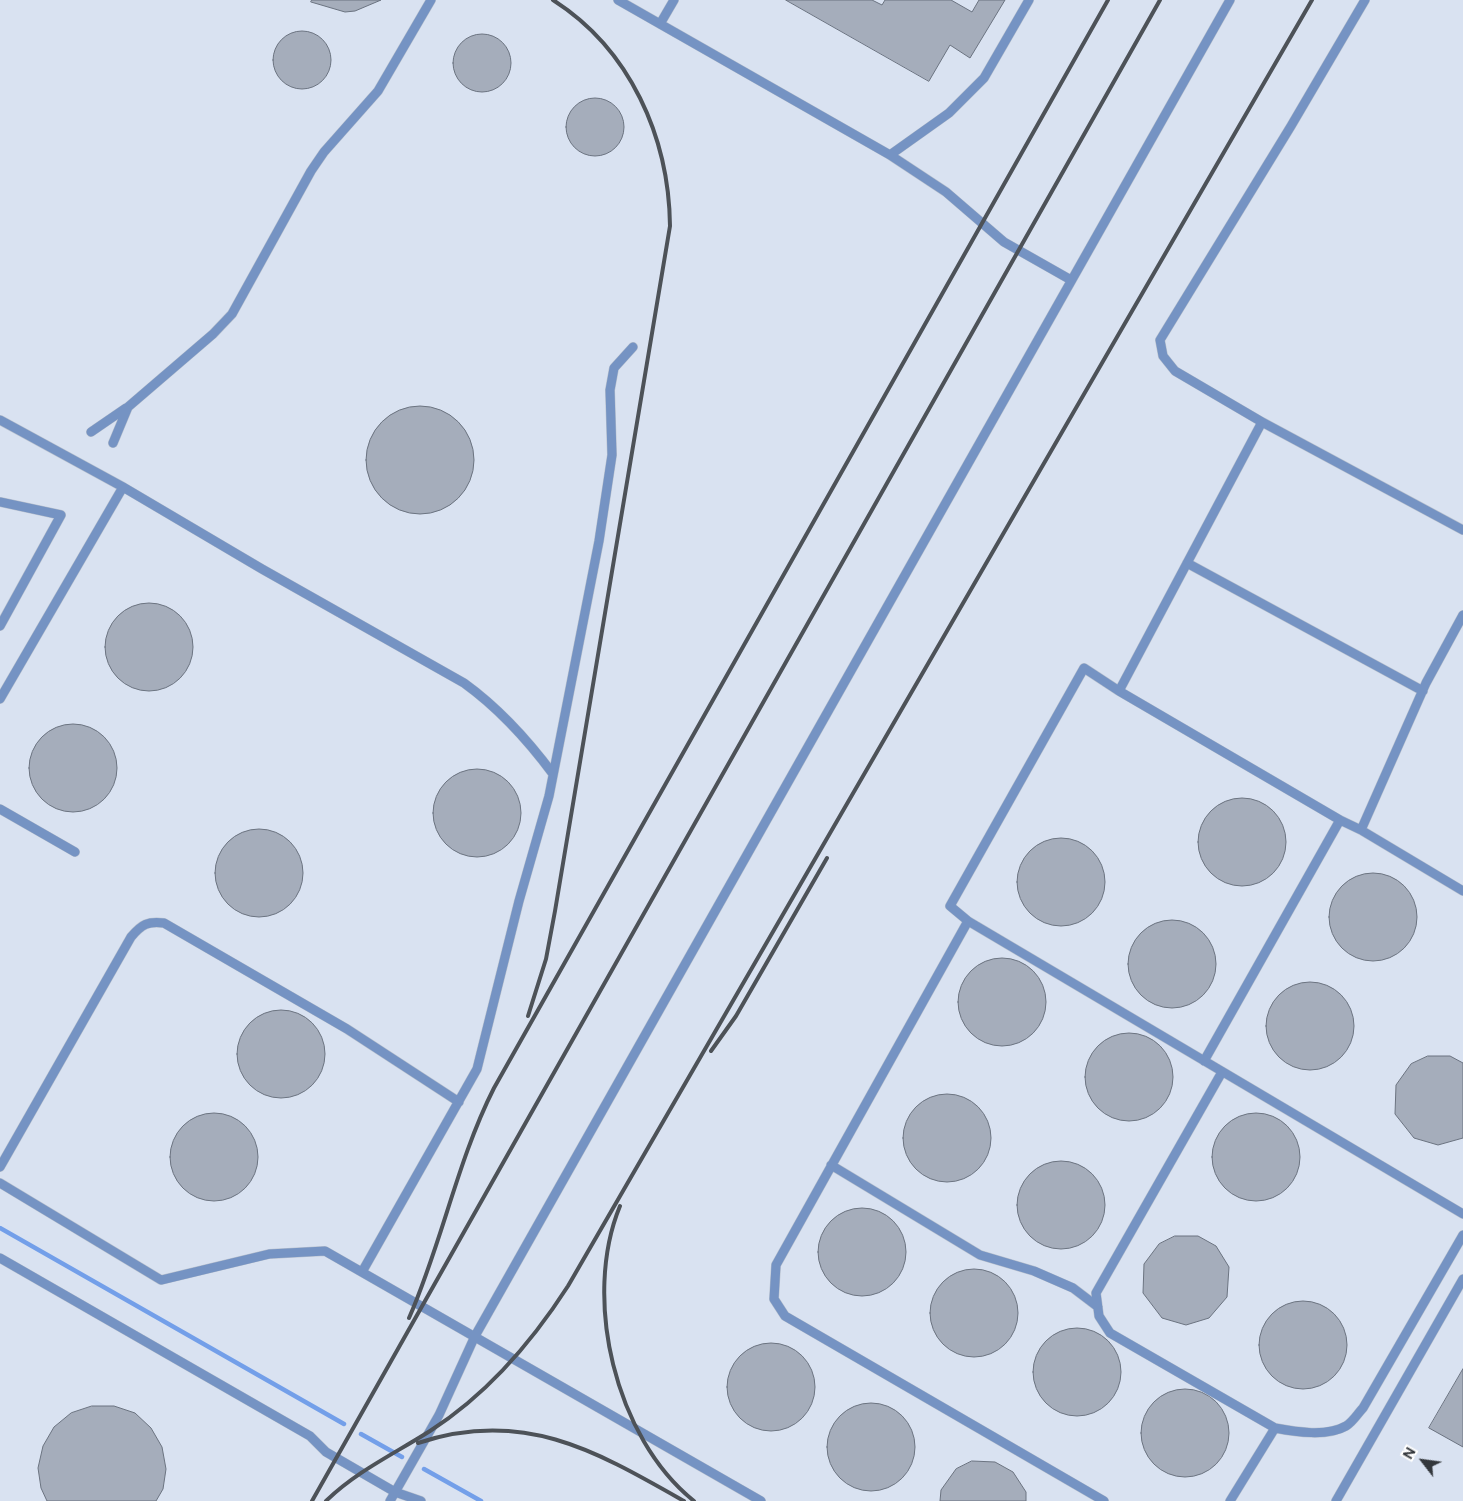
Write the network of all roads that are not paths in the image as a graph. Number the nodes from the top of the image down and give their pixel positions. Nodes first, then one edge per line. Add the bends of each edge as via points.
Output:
1 (431, 0) edge
2 (618, 0) edge
3 (674, 0) edge
4 (1029, 0) edge
5 (1230, 0) edge
6 (1365, 0) edge
7 (660, 24) junction
8 (890, 155) junction
9 (1071, 280) junction
10 (633, 347) dead end
11 (128, 407) junction
12 (0, 420) edge
13 (1262, 422) junction
14 (91, 432) dead end
15 (113, 443) dead end
16 (123, 487) junction
17 (0, 502) edge
18 (1463, 530) edge
19 (1187, 563) junction
20 (1463, 615) edge
21 (0, 626) edge
22 (1120, 691) junction
23 (1423, 691) junction
24 (0, 699) edge
25 (553, 774) junction
26 (0, 809) edge
27 (1340, 820) junction
28 (1361, 830) junction
29 (75, 852) dead end
30 (1463, 891) edge
31 (968, 921) junction
32 (1204, 1061) junction
33 (1222, 1072) junction
34 (459, 1102) junction
35 (831, 1165) junction
36 (0, 1167) edge
37 (0, 1183) edge
38 (1463, 1214) edge
39 (1463, 1235) edge
40 (0, 1258) edge
41 (362, 1272) junction
42 (1463, 1278) edge
43 (1098, 1307) junction
44 (475, 1336) junction
45 (1275, 1428) junction
46 (395, 1492) junction
47 (390, 1501) edge
48 (421, 1501) edge
49 (761, 1501) edge
50 (1104, 1501) edge
51 (1230, 1501) edge
52 (1336, 1501) edge

1 - 11 lane via 378,92 310,171 232,314
2 - 7 lane
3 - 7 lane
4 - 8 lane via 984,78 949,113
5 - 9 lane
6 - 13 lane via 1160,340 1162,356 1175,371
7 - 8 lane
8 - 9 lane via 946,192 1004,242
9 - 44 lane
10 - 25 lane via 614,368 610,390 612,455
11 - 14 lane
11 - 15 lane
12 - 16 lane
13 - 18 lane
13 - 19 lane
16 - 24 lane
16 - 25 lane via 464,683 488,700 514,726
17 - 21 lane via 61,515
19 - 22 lane
19 - 23 lane
20 - 23 lane
22 - 27 lane
22 - 31 lane via 1084,668 950,906
23 - 28 lane
25 - 34 lane via 477,1069
26 - 29 lane
27 - 28 lane
27 - 32 lane
28 - 30 lane
31 - 32 lane
31 - 35 lane
32 - 33 lane
33 - 38 lane
33 - 43 lane via 1105,1275 1096,1293
34 - 36 lane via 273,986 164,923 148,922 131,937
34 - 41 lane
35 - 43 lane via 980,1255 1034,1270 1072,1288
35 - 50 lane via 776,1265 774,1300 784,1316
37 - 41 lane via 161,1280 269,1254 325,1251
39 - 45 lane via 1363,1408 1347,1425 1330,1431 1294,1432
40 - 46 lane via 310,1436 326,1452
41 - 44 lane
42 - 52 lane
43 - 45 lane via 1098,1316 1110,1333
44 - 46 lane via 440,1415
44 - 49 lane
45 - 51 lane
46 - 47 lane
46 - 48 lane

